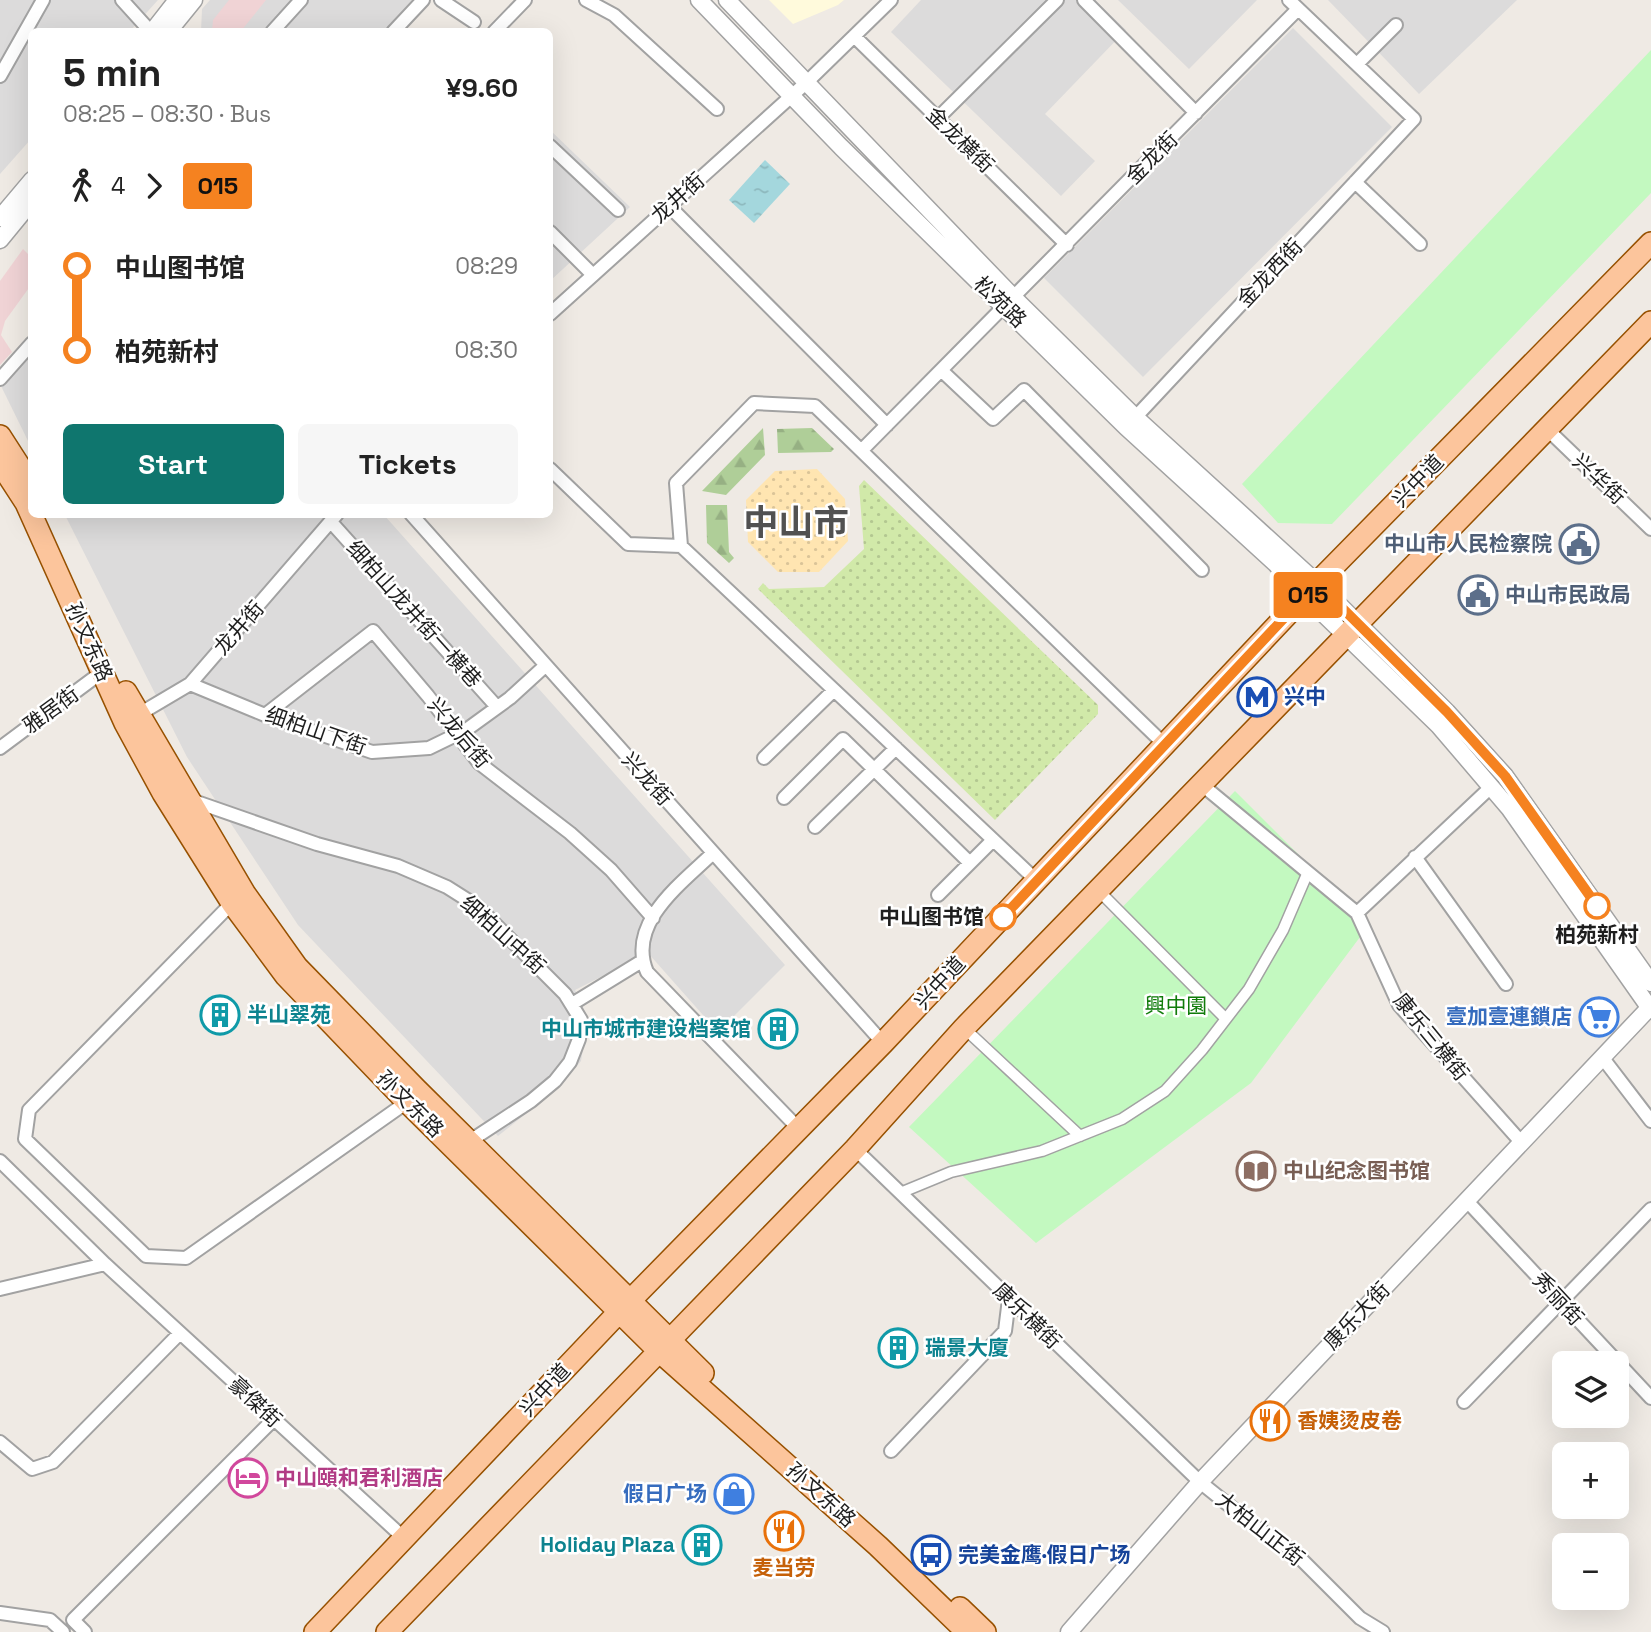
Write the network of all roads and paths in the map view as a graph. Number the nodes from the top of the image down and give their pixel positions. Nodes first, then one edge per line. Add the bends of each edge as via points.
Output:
1 (43, 0) edge
2 (122, 0) edge
3 (177, 0) edge
4 (194, 0) edge
5 (301, 0) edge
6 (423, 0) edge
7 (441, 0) edge
8 (525, 0) edge
9 (586, 0) edge
10 (699, 0) edge
11 (727, 0) edge
12 (891, 0) edge
13 (1057, 0) edge
14 (1084, 0) edge
15 (1294, 4) edge
16 (474, 22) dead end
17 (1396, 25) dead end
18 (147, 28) edge
19 (154, 28) edge
20 (171, 28) edge
21 (276, 28) edge
22 (397, 28) edge
23 (498, 28) edge
24 (854, 36) junction
25 (1357, 64) junction
26 (0, 76) edge
27 (807, 82) junction
28 (792, 96) junction
29 (717, 109) dead end
30 (1196, 114) junction
31 (938, 118) junction
32 (553, 149) edge
33 (1355, 182) junction
34 (28, 185) edge
35 (28, 206) edge
36 (669, 206) junction
37 (618, 211) dead end
38 (0, 218) edge
39 (553, 235) edge
40 (0, 240) edge
41 (1651, 243) edge
42 (1420, 244) dead end
43 (1067, 245) junction
44 (593, 275) junction
45 (1010, 303) junction
46 (553, 311) edge
47 (1651, 322) edge
48 (28, 348) edge
49 (942, 371) junction
50 (0, 379) edge
51 (1130, 422) junction
52 (887, 425) junction
53 (1547, 429) junction
54 (0, 436) edge
55 (862, 450) junction
56 (0, 463) edge
57 (553, 472) edge
58 (28, 480) edge
59 (28, 507) edge
60 (33, 518) edge
61 (49, 518) edge
62 (334, 518) edge
63 (415, 518) edge
64 (1651, 529) edge
65 (681, 546) junction
66 (1202, 570) dead end
67 (1312, 590) junction
68 (1352, 628) junction
69 (545, 666) junction
70 (102, 672) junction
71 (190, 684) junction
72 (834, 690) junction
73 (497, 707) junction
74 (265, 715) junction
75 (132, 719) junction
76 (456, 735) junction
77 (1166, 744) junction
78 (0, 748) edge
79 (896, 748) junction
80 (764, 758) dead end
81 (874, 770) junction
82 (1201, 784) junction
83 (1491, 787) junction
84 (163, 793) junction
85 (188, 798) junction
86 (784, 798) dead end
87 (815, 827) dead end
88 (993, 839) junction
89 (713, 853) junction
90 (1415, 858) junction
91 (970, 863) junction
92 (1308, 872) junction
93 (1037, 881) junction
94 (1099, 891) junction
95 (937, 895) dead end
96 (232, 903) junction
97 (1357, 913) junction
98 (653, 918) junction
99 (642, 961) junction
100 (1651, 983) edge
101 (1506, 984) dead end
102 (572, 1004) junction
103 (1650, 1008) edge
104 (1226, 1019) junction
105 (964, 1028) junction
106 (883, 1044) junction
107 (1602, 1057) junction
108 (407, 1102) junction
109 (1651, 1122) edge
110 (799, 1129) junction
111 (1080, 1136) junction
112 (470, 1141) junction
113 (1521, 1142) junction
114 (855, 1149) junction
115 (0, 1161) edge
116 (900, 1192) junction
117 (1466, 1200) junction
118 (1651, 1209) edge
119 (105, 1264) junction
120 (0, 1289) edge
121 (1009, 1299) junction
122 (1561, 1302) junction
123 (625, 1307) junction
124 (180, 1334) junction
125 (665, 1347) junction
126 (1651, 1398) edge
127 (1464, 1402) dead end
128 (274, 1419) junction
129 (0, 1442) edge
130 (891, 1451) dead end
131 (1200, 1482) junction
132 (405, 1539) junction
133 (0, 1614) edge
134 (63, 1632) edge
135 (85, 1632) edge
136 (315, 1632) edge
137 (387, 1632) edge
138 (967, 1632) edge
139 (985, 1632) edge
140 (1069, 1632) edge
141 (1383, 1632) edge

1 - 26 street
2 - 18 street
3 - 19 street
4 - 20 street
5 - 21 street
6 - 22 street
7 - 16 street
8 - 23 street
9 - 29 street via 614,15
10 - 28 street, 松苑路
11 - 27 street, 松苑路
12 - 24 street, 龙井街
13 - 31 street
14 - 30 street
15 - 25 street
15 - 30 street, 金龙街
17 - 25 street
24 - 27 street, 龙井街
24 - 31 street, 金龙横街
25 - 33 street, 金龙西街 via 1414,119
27 - 28 street, 龙井街
27 - 45 street, 松苑路
28 - 36 street, 龙井街
28 - 45 street, 松苑路
30 - 43 street, 金龙街
31 - 43 street, 金龙横街
32 - 37 street
33 - 42 street
33 - 51 street, 金龙西街
34 - 38 street
35 - 40 street
36 - 44 street, 龙井街
36 - 52 street
39 - 44 street
41 - 67 main road, 兴中道
43 - 45 street, 金龙街
44 - 46 street, 龙井街
45 - 49 street, 金龙街
45 - 51 street, 松苑路
47 - 53 main road
48 - 50 street
49 - 52 street, 金龙街
49 - 66 street via 993,419 1024,390
51 - 67 street, 松苑路
52 - 55 street, 金龙街
53 - 64 street, 兴华街
53 - 68 main road
54 - 58 main road
55 - 65 street via 815,406 754,403 676,483
55 - 77 street
56 - 59 main road, 孙文东路
57 - 65 street via 628,544
60 - 70 main road, 孙文东路
61 - 75 main road, 孙文东路
62 - 71 street, 龙井街
62 - 73 street, 细柏山龙井街一横巷
63 - 69 street, 兴龙街
65 - 72 street
67 - 68 street, 松苑路
67 - 77 main road, 兴中道
68 - 82 main road
68 - 83 street
68 - 100 street via 1447,712 1505,776
69 - 73 street, 细柏山下街
69 - 89 street, 兴龙街
70 - 75 main road, 孙文东路
70 - 78 street, 雅居街
71 - 74 street, 细柏山下街
71 - 75 street, 龙井街
72 - 79 street
72 - 80 street
73 - 76 street, 细柏山下街
74 - 76 street, 细柏山下街 via 372,752 429,748
74 - 76 street, 兴龙后街 via 373,631
75 - 84 main road, 孙文东路
75 - 85 main road, 孙文东路
76 - 98 street, 兴龙后街 via 479,763 611,870
77 - 93 main road, 兴中道
79 - 81 street
79 - 88 street
81 - 86 street via 843,739
81 - 87 street
81 - 91 street
82 - 92 street, 康乐三横街
82 - 94 main road
83 - 90 street
83 - 103 street
84 - 85 street, 细柏山中街
84 - 96 main road, 孙文东路
85 - 102 street, 细柏山中街 via 317,844 398,866 447,887 477,906
85 - 112 main road, 孙文东路 via 245,894 297,967
88 - 91 street
88 - 93 street
89 - 98 street via 668,896
89 - 106 street, 兴龙街
90 - 97 street
90 - 101 street
91 - 95 street
92 - 97 street, 康乐三横街
92 - 104 street via 1283,930
93 - 106 main road, 兴中道
94 - 104 street
94 - 105 main road
96 - 108 main road, 孙文东路 via 286,976
96 - 108 street via 29,1110 25,1139 146,1256 186,1258
97 - 113 street, 康乐三横街 via 1399,1004
98 - 99 street via 641,946
99 - 102 street
99 - 110 street via 647,972
102 - 112 street, 细柏山中街 via 581,1020 570,1062 531,1101
103 - 107 street, 康乐大街
104 - 111 street via 1165,1091 1122,1119
105 - 111 street
105 - 114 main road
106 - 110 main road, 兴中道
107 - 109 street
107 - 113 street, 康乐大街
108 - 123 main road, 孙文东路
110 - 123 main road, 兴中道
111 - 116 street via 1042,1152 951,1172
112 - 123 main road, 孙文东路
113 - 117 street, 康乐大街
114 - 116 street, 康乐横街
114 - 125 main road
115 - 119 street, 豪傑街
116 - 121 street, 康乐横街
117 - 122 street, 秀丽街
117 - 131 street, 康乐大街
118 - 122 street
119 - 120 street
119 - 124 street, 豪傑街
121 - 130 street via 1004,1331
121 - 131 street, 康乐横街
122 - 126 street, 秀丽街
122 - 127 street
123 - 125 main road, 孙文东路
123 - 132 main road, 兴中道
124 - 128 street, 豪傑街
124 - 129 street via 52,1462 32,1469
125 - 137 main road
125 - 138 main road, 孙文东路
125 - 139 main road, 孙文东路 via 718,1388
128 - 132 street, 豪傑街
128 - 135 street via 73,1620
131 - 140 street, 康乐大街
131 - 141 street, 大柏山正街 via 1293,1551 1360,1618
132 - 136 main road, 兴中道
133 - 134 street via 50,1620

